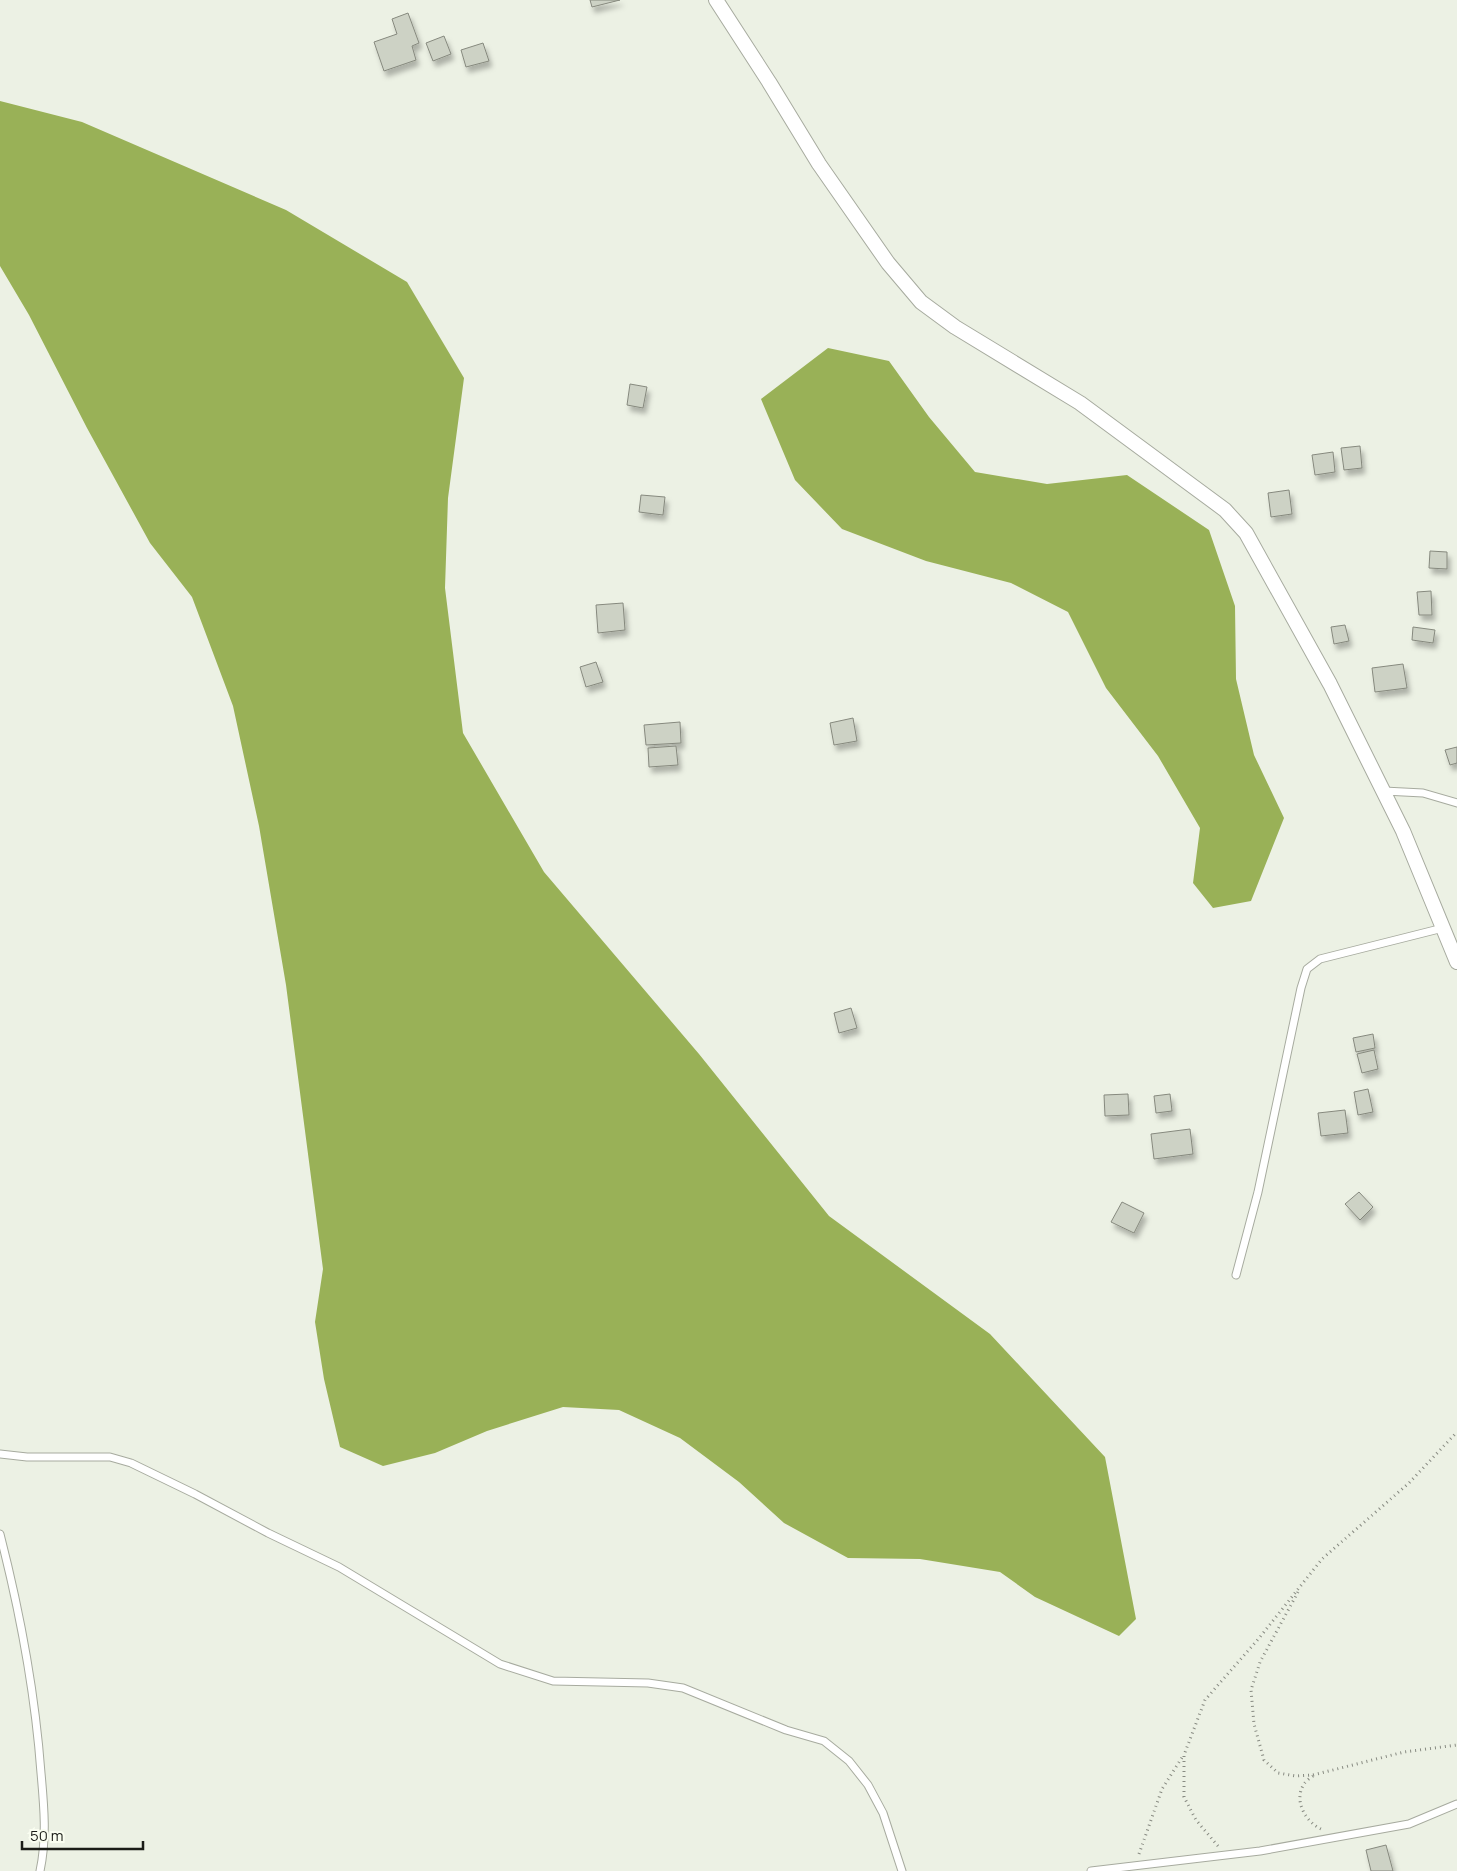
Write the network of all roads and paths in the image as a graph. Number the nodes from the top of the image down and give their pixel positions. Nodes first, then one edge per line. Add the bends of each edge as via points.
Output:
1 (716, 0) edge
2 (1384, 791) junction
3 (1457, 803) edge
4 (1443, 928) junction
5 (1457, 962) edge
6 (1236, 1275) dead end
7 (1457, 1432) edge
8 (0, 1454) edge
9 (0, 1534) edge
10 (1302, 1585) junction
11 (1457, 1746) edge
12 (1184, 1755) junction
13 (1313, 1775) junction
14 (1457, 1804) edge
15 (1350, 1834) junction
16 (1226, 1854) junction
17 (1135, 1865) junction
18 (40, 1871) edge
19 (902, 1871) edge
20 (1091, 1871) edge

1 - 2 street via 819,164 888,262 921,302 1080,403 1225,510 1246,533 1330,684
2 - 3 lane via 1422,793
2 - 4 street
4 - 5 street
4 - 6 lane via 1320,959 1307,969 1258,1192
7 - 10 path via 1409,1483 1322,1559
8 - 19 lane via 110,1457 131,1463 340,1568 500,1664 553,1681 648,1683 682,1688 786,1730 824,1741 849,1761 868,1784 883,1813
9 - 18 lane via 15,1592 35,1708 45,1838
10 - 12 path via 1205,1700
10 - 13 path via 1260,1662 1251,1690 1254,1724 1264,1760 1278,1773
11 - 13 path via 1404,1752
12 - 16 path via 1184,1796 1196,1820
12 - 17 path via 1162,1789
13 - 15 path via 1301,1792 1304,1815 1328,1833
14 - 15 lane via 1408,1824
15 - 16 lane
16 - 17 lane
17 - 20 lane

